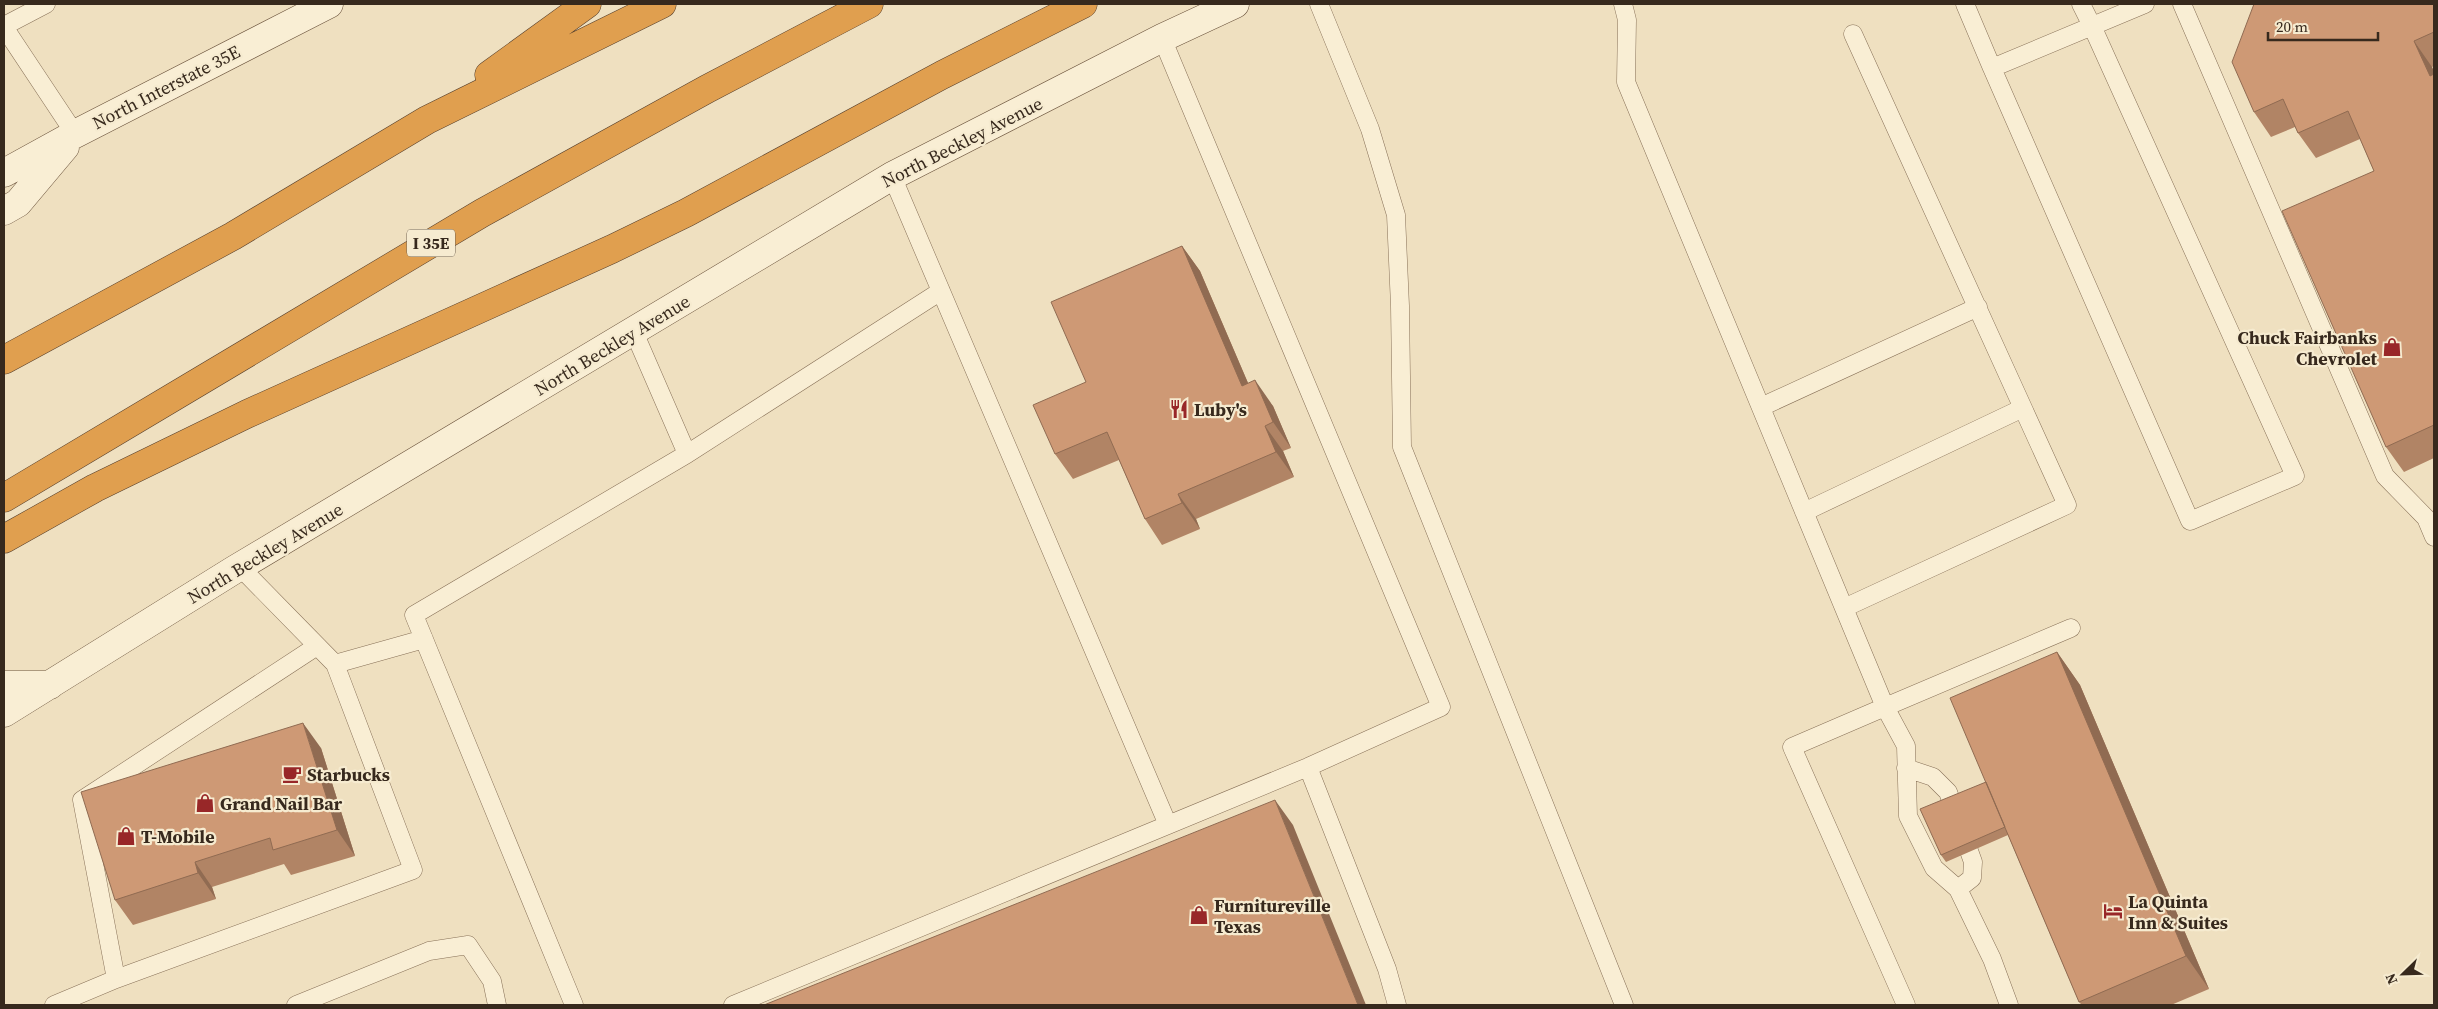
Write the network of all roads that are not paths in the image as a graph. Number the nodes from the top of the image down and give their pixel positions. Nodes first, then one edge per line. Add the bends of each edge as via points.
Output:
1 (46, 4) edge
2 (329, 4) edge
3 (587, 4) edge
4 (662, 4) edge
5 (869, 4) edge
6 (1083, 4) edge
7 (1235, 4) edge
8 (1319, 4) edge
9 (1623, 4) edge
10 (1965, 4) edge
11 (2081, 4) edge
12 (2145, 4) edge
13 (2182, 4) edge
14 (4, 26) edge
15 (2092, 26) junction
16 (1853, 34) dead end
17 (1162, 38) junction
18 (1992, 68) junction
19 (427, 120) junction
20 (75, 134) junction
21 (4, 174) edge
22 (892, 176) junction
23 (4, 211) edge
24 (941, 291) junction
25 (1978, 307) junction
26 (634, 332) junction
27 (4, 360) edge
28 (1761, 408) junction
29 (2023, 408) junction
30 (687, 454) junction
31 (4, 498) edge
32 (1804, 512) junction
33 (2434, 537) edge
34 (4, 539) edge
35 (240, 567) junction
36 (1844, 608) junction
37 (2071, 628) dead end
38 (424, 639) junction
39 (317, 646) junction
40 (335, 664) junction
41 (4, 685) edge
42 (51, 685) junction
43 (1885, 707) junction
44 (4, 712) edge
45 (1308, 767) junction
46 (1906, 768) junction
47 (1168, 825) junction
48 (1958, 889) junction
49 (116, 979) junction
50 (54, 1005) edge
51 (296, 1005) edge
52 (497, 1005) edge
53 (574, 1005) edge
54 (733, 1005) edge
55 (1397, 1005) edge
56 (1624, 1005) edge
57 (1906, 1005) edge
58 (2009, 1005) edge

1 - 14 lane
2 - 20 main road, North Interstate 35E
3 - 19 highway
4 - 19 highway
5 - 31 highway, I 35E via 482,213
6 - 34 highway via 612,250 247,414 95,488
7 - 17 main road, North Beckley Avenue
8 - 56 lane via 1370,129 1396,215 1402,448
9 - 28 lane via 1627,20 1626,82
10 - 18 lane
11 - 15 lane
12 - 15 lane
13 - 33 lane via 2385,476 2426,518
14 - 20 lane
15 - 18 lane
15 - 18 lane via 2295,476 2190,521
16 - 25 lane
17 - 22 main road, North Beckley Avenue
17 - 45 lane via 1441,707
19 - 27 highway via 233,236
20 - 21 main road, North Interstate 35E
20 - 23 main road via 18,202
22 - 24 lane
22 - 26 main road, North Beckley Avenue
24 - 30 lane
24 - 47 lane
25 - 28 lane
25 - 29 lane
26 - 30 lane
26 - 35 main road, North Beckley Avenue
28 - 32 lane
29 - 32 lane
29 - 36 lane via 2067,506
30 - 38 lane via 414,615
32 - 36 lane
35 - 39 lane
35 - 42 main road, North Beckley Avenue
36 - 43 lane
37 - 43 lane
38 - 40 lane
38 - 53 lane
39 - 40 lane
39 - 49 lane via 82,800
40 - 49 lane via 413,870
41 - 42 main road
42 - 44 main road, North Beckley Avenue
43 - 46 lane via 1906,746
43 - 57 lane via 1792,747
45 - 47 lane
45 - 55 lane via 1387,969
46 - 48 lane via 1908,816 1934,868
46 - 48 lane via 1933,777 1948,792 1974,862 1972,878
47 - 54 lane
48 - 58 lane via 1992,959
49 - 50 lane
51 - 52 lane via 429,951 468,946 492,980

